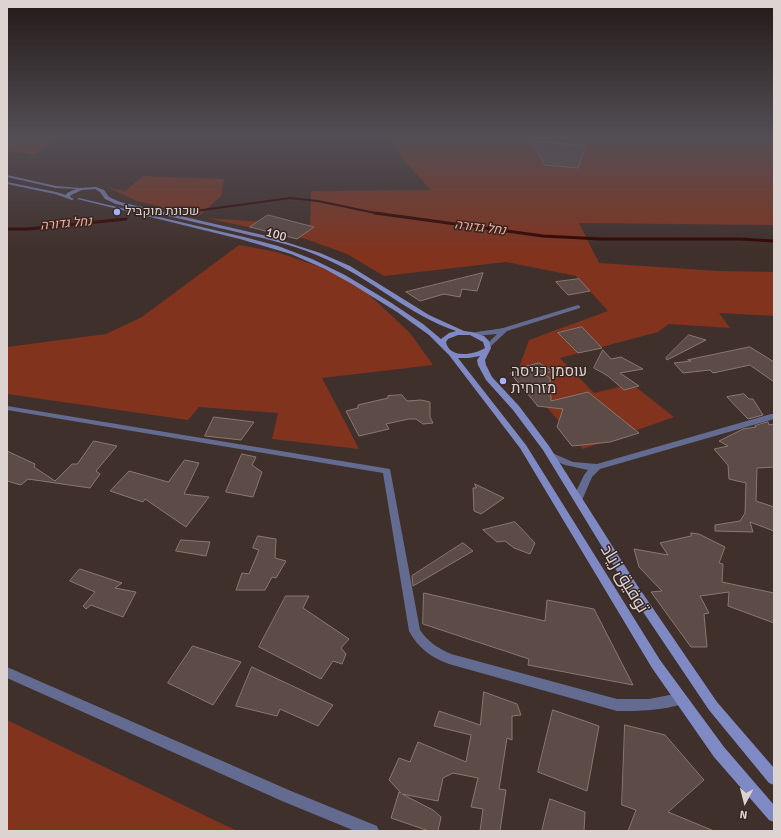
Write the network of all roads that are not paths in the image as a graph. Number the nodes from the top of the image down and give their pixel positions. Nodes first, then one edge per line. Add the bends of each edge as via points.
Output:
1 (7, 176) edge
2 (7, 183) edge
3 (86, 188) junction
4 (98, 195) junction
5 (68, 196) junction
6 (80, 199) junction
7 (578, 307) dead end
8 (505, 330) junction
9 (465, 332) junction
10 (473, 334) junction
11 (443, 345) junction
12 (486, 348) junction
13 (452, 354) junction
14 (7, 408) edge
15 (774, 416) edge
16 (552, 456) junction
17 (597, 467) junction
18 (578, 498) junction
19 (7, 672) edge
20 (680, 700) junction
21 (774, 778) edge
22 (774, 815) edge
23 (372, 831) edge

1 - 3 main road via 56,187
2 - 5 main road
3 - 4 main road via 100,189
3 - 5 main road via 71,192
4 - 6 main road
4 - 9 main road, 100 via 118,203 275,239 320,254 435,322
5 - 6 main road, 100
6 - 11 main road, 100 via 262,243 306,257 344,276 392,307
7 - 8 street
8 - 10 street
8 - 12 street
9 - 10 main road, 100
9 - 11 main road via 448,336 442,342
10 - 12 main road via 483,338
11 - 13 main road, 100
12 - 13 main road via 474,356
12 - 16 main road, توفيق زياد via 481,360 489,378 516,408
13 - 20 main road, توفيق زياد via 523,447
14 - 20 street via 387,471 415,631 420,642 449,659 617,705 644,706
15 - 17 street
16 - 17 street via 567,464
16 - 18 main road, توفيق زياد
17 - 18 street via 588,475
18 - 21 main road, توفيق زياد via 633,588 713,706
19 - 23 street
20 - 22 main road, توفيق زياد via 719,752

